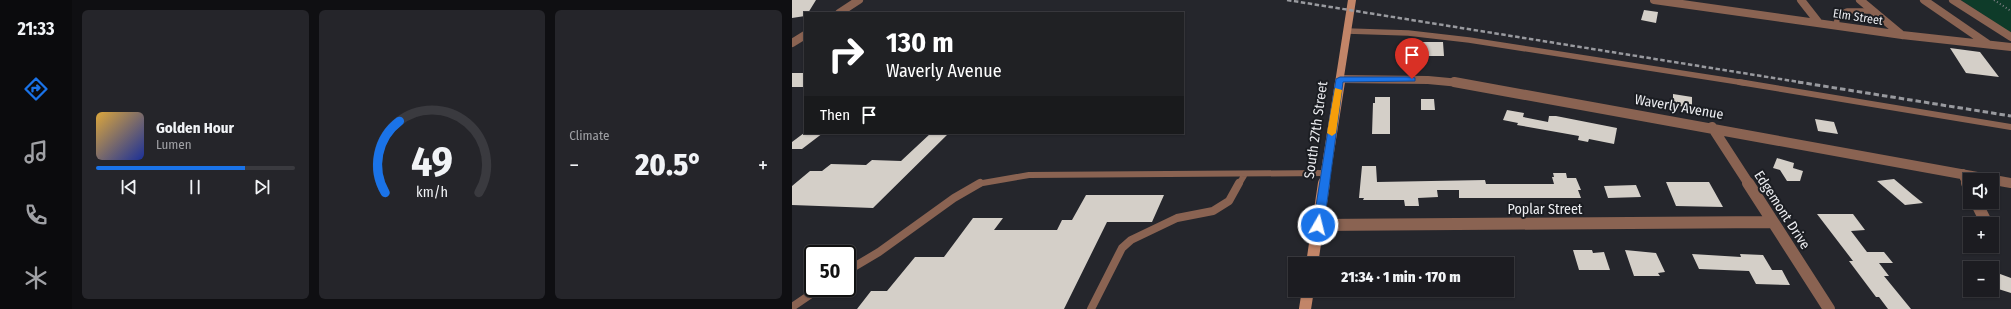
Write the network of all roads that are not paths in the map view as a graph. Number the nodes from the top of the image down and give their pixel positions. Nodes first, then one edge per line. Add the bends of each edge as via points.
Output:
1 (859, 0) edge
2 (1352, 0) edge
3 (1654, 0) edge
4 (1801, 0) edge
5 (1860, 0) edge
6 (1924, 0) edge
7 (1953, 0) edge
8 (1873, 11) junction
9 (841, 12) edge
10 (1819, 23) junction
11 (1836, 26) junction
12 (1347, 31) junction
13 (804, 36) edge
14 (1902, 36) junction
15 (2011, 37) edge
16 (792, 43) edge
17 (1989, 44) junction
18 (2011, 47) edge
19 (1340, 79) junction
20 (1712, 127) junction
21 (2011, 127) edge
22 (1245, 174) junction
23 (1326, 174) junction
24 (1963, 174) edge
25 (1999, 180) edge
26 (2011, 182) edge
27 (1771, 222) junction
28 (1318, 225) junction
29 (1313, 257) edge
30 (856, 266) edge
31 (806, 297) edge
32 (1307, 297) edge
33 (792, 306) edge
34 (1091, 309) edge
35 (1305, 309) edge
36 (1829, 309) edge

1 - 9 street
2 - 12 main road, South 27th Street
3 - 10 street, Elm Street
4 - 10 street
5 - 8 street
6 - 17 street
7 - 15 street
8 - 11 lane via 1847,10 1838,15
8 - 14 street
10 - 11 street, Elm Street
11 - 14 street, Elm Street
12 - 19 main road, South 27th Street
12 - 21 lane via 1375,30 1478,42 1794,90
13 - 16 street
14 - 17 street, Elm Street
17 - 18 street, Elm Street
19 - 20 street, Waverly Avenue via 1455,82
19 - 23 main road, South 27th Street
20 - 24 street, Waverly Avenue
20 - 27 street, Edgemont Drive
22 - 23 lane
22 - 30 lane via 1029,175 1000,178 978,184 954,198
22 - 34 lane via 1229,201 1213,211 1177,218 1131,240 1122,248
23 - 28 main road, South 27th Street
25 - 26 street, Waverly Avenue
27 - 28 street, Poplar Street
27 - 36 street, Edgemont Drive
28 - 29 main road, South 27th Street
31 - 33 lane
32 - 35 main road

